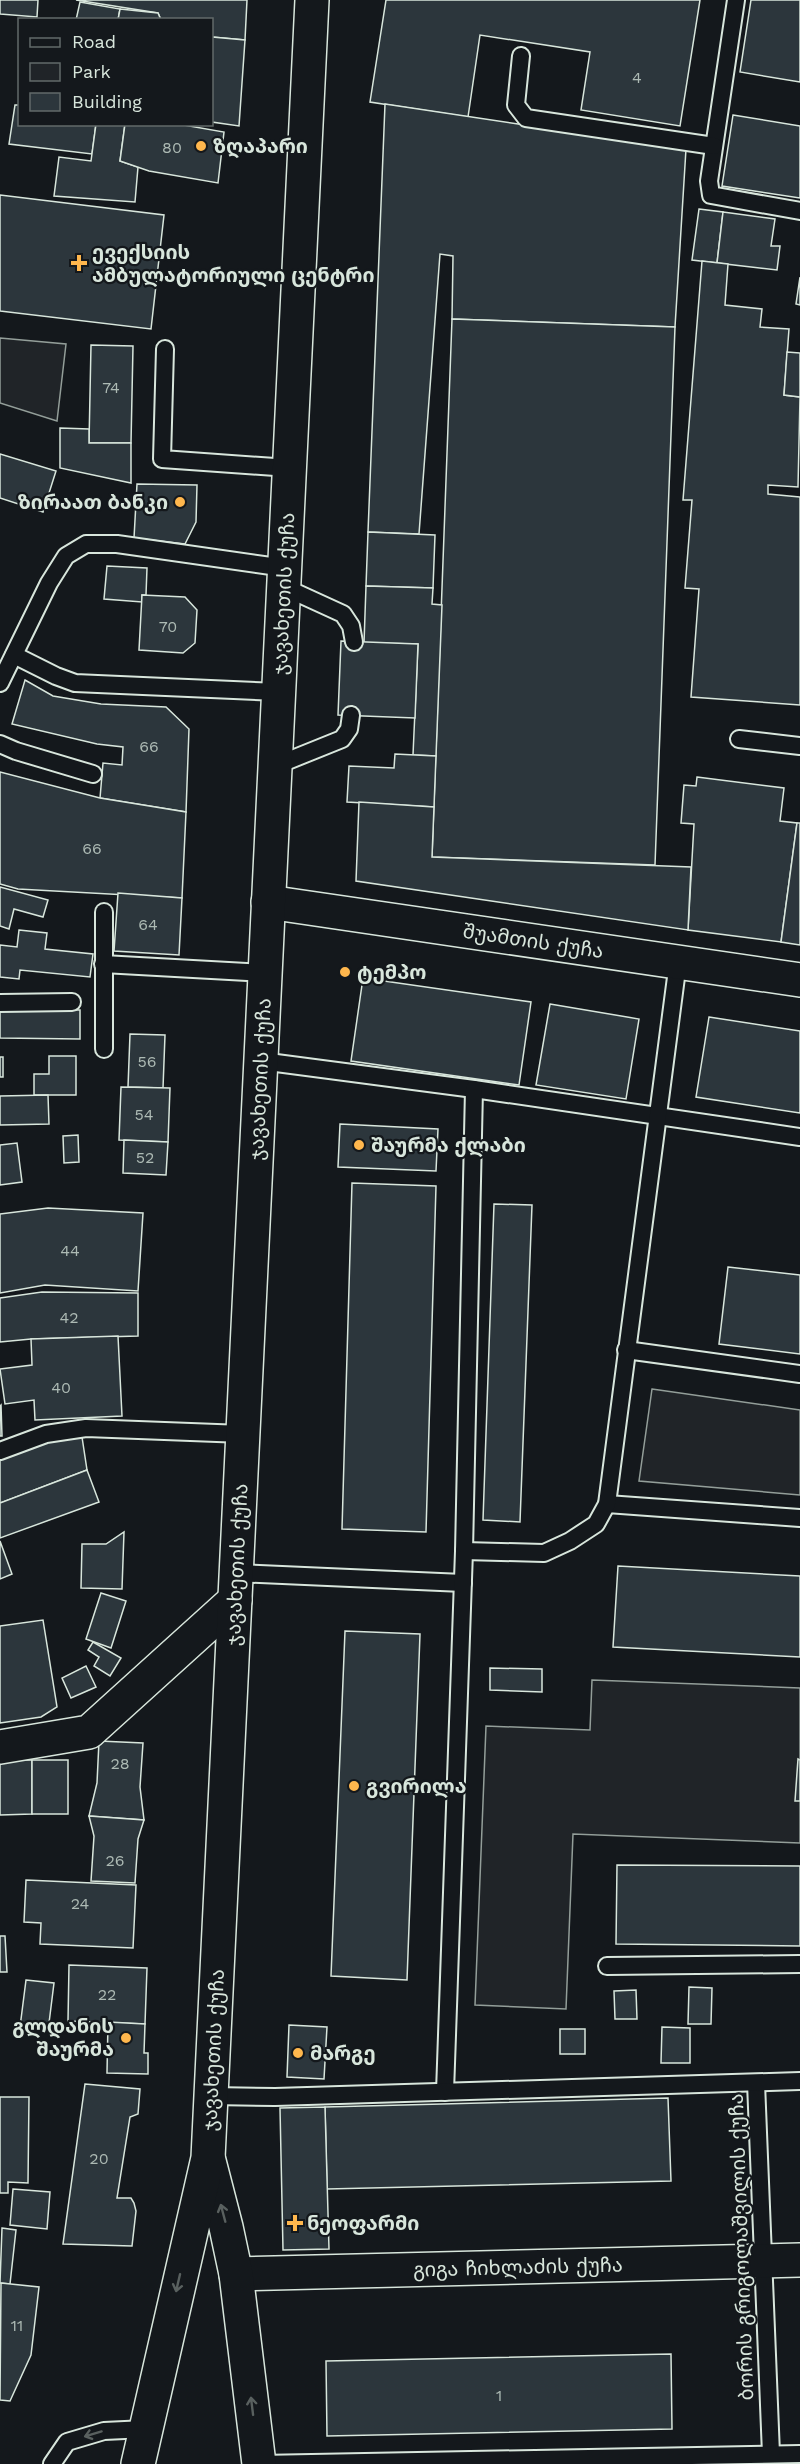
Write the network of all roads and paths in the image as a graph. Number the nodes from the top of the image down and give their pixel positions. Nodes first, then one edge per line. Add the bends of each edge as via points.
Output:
1 (312, 0) edge
2 (736, 0) edge
3 (521, 56) dead end
4 (714, 146) junction
5 (800, 211) edge
6 (165, 349) dead end
7 (290, 468) junction
8 (284, 578) junction
9 (354, 642) dead end
10 (14, 655) junction
11 (0, 683) edge
12 (279, 692) junction
13 (351, 716) dead end
14 (739, 739) dead end
15 (0, 744) edge
16 (800, 746) edge
17 (275, 766) junction
18 (93, 774) dead end
19 (268, 902) junction
20 (104, 912) dead end
21 (678, 962) junction
22 (103, 964) junction
23 (265, 973) junction
24 (800, 980) edge
25 (72, 1002) dead end
26 (0, 1003) edge
27 (104, 1049) dead end
28 (261, 1061) junction
29 (474, 1089) junction
30 (656, 1117) junction
31 (800, 1137) edge
32 (627, 1350) junction
33 (800, 1374) edge
34 (243, 1434) junction
35 (0, 1451) edge
36 (607, 1504) junction
37 (800, 1518) edge
38 (464, 1551) junction
39 (463, 1583) junction
40 (235, 1587) junction
41 (0, 1747) edge
42 (800, 1964) edge
43 (607, 1966) dead end
44 (800, 2081) edge
45 (756, 2083) junction
46 (446, 2092) junction
47 (211, 2096) junction
48 (208, 2158) junction
49 (800, 2260) edge
50 (762, 2261) junction
51 (236, 2274) junction
52 (146, 2429) junction
53 (771, 2454) junction
54 (800, 2454) edge
55 (52, 2464) edge
56 (138, 2464) edge
57 (259, 2464) edge

1 - 7 main road, ჯავახეთის ქუჩა
2 - 4 lane
3 - 4 lane via 516,105 526,118
4 - 5 lane via 708,181 711,195
6 - 7 lane via 162,459
7 - 8 main road, ჯავახეთის ქუჩა
8 - 9 lane via 343,614 351,626
8 - 10 lane via 117,544 86,544 66,556
8 - 12 main road, ჯავახეთის ქუჩა
10 - 11 lane
10 - 12 lane via 75,683
12 - 17 main road, ჯავახეთის ქუჩა
13 - 17 lane via 342,739
14 - 16 lane
15 - 18 lane
17 - 19 main road, ჯავახეთის ქუჩა
19 - 21 main road, შუამთის ქუჩა
19 - 23 main road, ჯავახეთის ქუჩა
20 - 22 lane
21 - 24 main road, შუამთის ქუჩა
21 - 30 lane
22 - 23 lane
22 - 27 lane
23 - 28 main road, ჯავახეთის ქუჩა
25 - 26 lane
28 - 29 lane
28 - 34 main road, ჯავახეთის ქუჩა
29 - 30 lane
29 - 38 lane
30 - 31 lane
30 - 32 lane
32 - 33 lane
32 - 36 lane
34 - 35 lane via 86,1428 46,1434
34 - 40 main road, ჯავახეთის ქუჩა
36 - 37 lane
36 - 38 lane via 596,1524 543,1552
38 - 39 lane
39 - 40 lane
39 - 46 lane
40 - 41 main road via 89,1732
40 - 47 main road, ჯავახეთის ქუჩა
42 - 43 lane
44 - 45 lane, ბორის გრიგოლაშვილის ქუჩა
45 - 46 lane
45 - 50 lane, ბორის გრიგოლაშვილის ქუჩა
46 - 47 lane
47 - 48 main road, ჯავახეთის ქუჩა
51 -> 48 main road, ჯავახეთის ქუჩა
48 -> 52 main road, ჯავახეთის ქუჩა
49 - 50 main road, გიგა ჩიხლაძის ქუჩა
50 - 51 main road, გიგა ჩიხლაძის ქუჩა
50 - 53 lane, ბორის გრიგოლაშვილის ქუჩა
57 -> 51 main road, ჯავახეთის ქუჩა
52 -> 55 lane via 104,2430 67,2442
52 - 56 main road, ჯავახეთის ქუჩა
53 - 54 lane
53 - 57 lane

